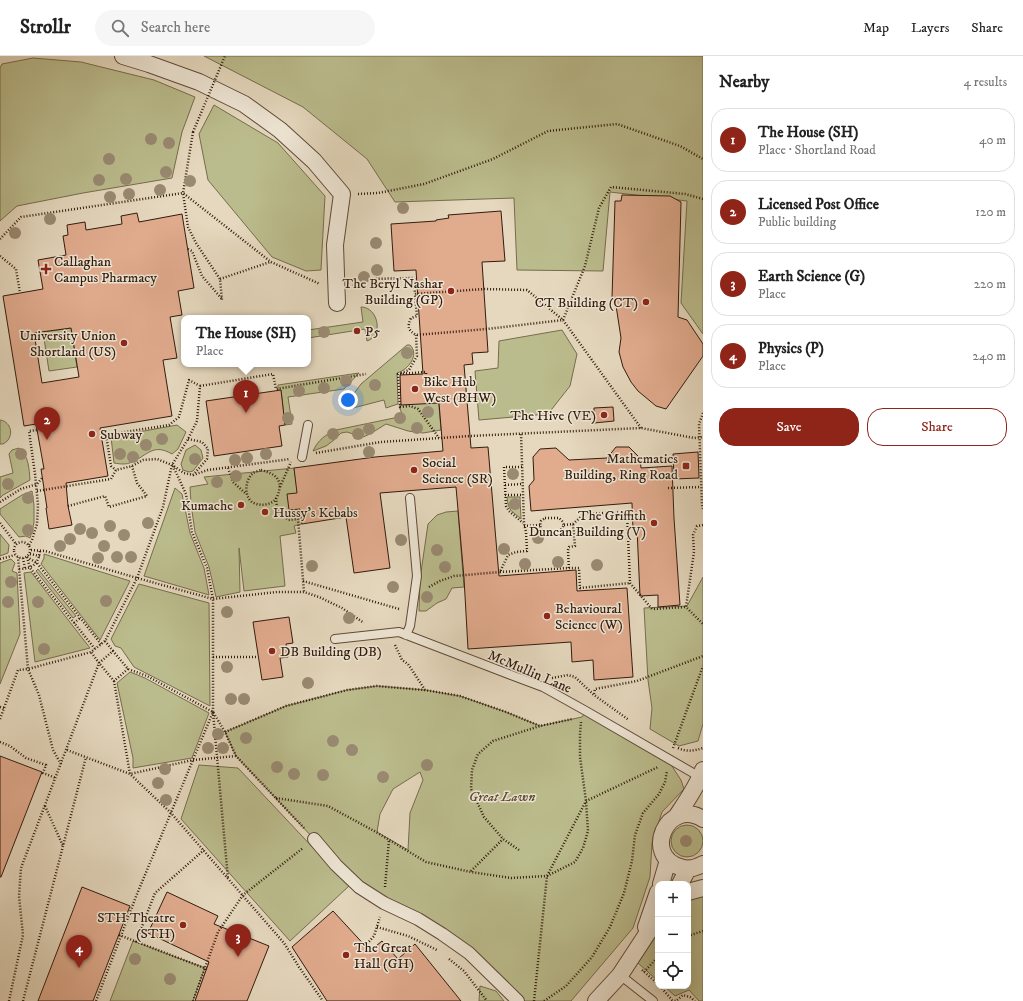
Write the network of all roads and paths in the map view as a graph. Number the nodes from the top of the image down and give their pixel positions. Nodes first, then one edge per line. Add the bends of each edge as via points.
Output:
1 (123, 56) edge
2 (224, 56) edge
3 (703, 159) edge
4 (183, 193) junction
5 (342, 194) junction
6 (703, 199) edge
7 (0, 239) edge
8 (188, 249) dead end
9 (0, 256) edge
10 (271, 262) junction
11 (220, 279) junction
12 (321, 284) dead end
13 (353, 286) dead end
14 (20, 293) dead end
15 (415, 294) junction
16 (337, 303) dead end
17 (563, 320) junction
18 (416, 335) junction
19 (366, 374) dead end
20 (398, 374) junction
21 (426, 374) dead end
22 (200, 386) junction
23 (703, 413) edge
24 (308, 425) dead end
25 (641, 428) junction
26 (37, 430) dead end
27 (520, 434) junction
28 (703, 437) edge
29 (699, 438) junction
30 (188, 439) junction
31 (302, 456) dead end
32 (292, 459) dead end
33 (172, 465) junction
34 (132, 466) junction
35 (522, 467) junction
36 (228, 468) dead end
37 (116, 470) junction
38 (193, 475) dead end
39 (42, 478) dead end
40 (36, 484) junction
41 (522, 484) junction
42 (505, 485) junction
43 (280, 487) junction
44 (701, 487) junction
45 (668, 488) dead end
46 (37, 491) junction
47 (247, 494) junction
48 (522, 495) junction
49 (506, 496) junction
50 (276, 498) junction
51 (410, 498) dead end
52 (0, 502) edge
53 (68, 506) dead end
54 (703, 509) edge
55 (0, 523) edge
56 (573, 524) junction
57 (524, 525) junction
58 (540, 525) junction
59 (564, 525) junction
60 (703, 525) edge
61 (16, 544) junction
62 (29, 545) junction
63 (31, 550) junction
64 (40, 550) junction
65 (15, 554) junction
66 (30, 554) junction
67 (40, 556) junction
68 (27, 557) junction
69 (18, 558) junction
70 (23, 558) junction
71 (0, 559) edge
72 (36, 563) junction
73 (30, 568) junction
74 (19, 569) junction
75 (25, 569) junction
76 (569, 569) junction
77 (500, 572) junction
78 (137, 578) junction
79 (303, 581) junction
80 (630, 583) junction
81 (304, 592) junction
82 (213, 599) junction
83 (412, 606) junction
84 (686, 607) junction
85 (80, 618) junction
86 (74, 623) junction
87 (703, 624) edge
88 (406, 635) junction
89 (365, 636) junction
90 (335, 639) dead end
91 (105, 641) junction
92 (101, 644) junction
93 (94, 649) junction
94 (113, 651) junction
95 (91, 652) junction
96 (703, 656) edge
97 (213, 657) junction
98 (256, 657) dead end
99 (402, 660) dead end
100 (99, 663) junction
101 (703, 666) edge
102 (28, 669) junction
103 (128, 669) junction
104 (114, 681) junction
105 (543, 687) junction
106 (425, 690) junction
107 (594, 695) junction
108 (0, 707) edge
109 (4, 708) junction
110 (213, 712) junction
111 (584, 714) junction
112 (0, 719) edge
113 (631, 721) dead end
114 (540, 726) junction
115 (225, 732) junction
116 (0, 742) edge
117 (667, 743) dead end
118 (674, 746) junction
119 (703, 748) edge
120 (67, 750) junction
121 (236, 756) junction
122 (86, 757) junction
123 (217, 758) junction
124 (193, 760) junction
125 (61, 764) junction
126 (661, 766) dead end
127 (667, 770) dead end
128 (130, 774) junction
129 (702, 774) edge
130 (56, 778) junction
131 (276, 798) junction
132 (586, 801) junction
133 (45, 806) junction
134 (170, 813) junction
135 (676, 817) junction
136 (703, 819) edge
137 (314, 839) junction
138 (503, 839) junction
139 (389, 840) junction
140 (63, 847) junction
141 (204, 850) junction
142 (519, 850) dead end
143 (668, 860) junction
144 (697, 868) edge
145 (471, 872) junction
146 (547, 876) junction
147 (228, 879) junction
148 (662, 881) edge
149 (683, 881) edge
150 (703, 888) edge
151 (691, 891) edge
152 (243, 895) junction
153 (655, 901) edge
154 (384, 903) junction
155 (655, 922) edge
156 (377, 927) junction
157 (703, 931) edge
158 (691, 935) edge
159 (120, 936) junction
160 (136, 942) junction
161 (641, 942) junction
162 (365, 946) dead end
163 (440, 951) dead end
164 (444, 955) dead end
165 (655, 960) edge
166 (206, 969) junction
167 (640, 969) dead end
168 (644, 972) junction
169 (620, 975) junction
170 (655, 981) edge
171 (663, 989) edge
172 (548, 999) edge
173 (9, 1001) edge
174 (23, 1001) edge
175 (96, 1001) edge
176 (193, 1001) edge
177 (323, 1001) edge
178 (487, 1001) edge
179 (518, 1001) edge
180 (534, 1001) edge
181 (544, 1001) edge
182 (596, 1001) edge
183 (653, 1001) edge
184 (695, 1001) edge

1 - 5 street via 198,82 244,104 280,130 309,156
2 - 4 path, bridge via 193,132
3 - 5 path via 680,146 617,124 548,131 493,159 424,184 378,193
4 - 7 path via 21,217
4 - 10 path
4 - 11 path via 188,227
5 - 16 street via 335,245
6 - 17 path via 685,194 612,187 599,208 585,266
8 - 11 path via 192,251 202,276 222,300
9 - 14 path via 16,269
10 - 11 path
10 - 12 path
13 - 15 path via 370,278 414,278
15 - 17 path via 484,289 527,290
15 - 18 path via 417,316 411,318 408,325 410,331
17 - 18 path
17 - 25 path
18 - 20 path via 417,356 410,370
19 - 22 path via 276,389 273,374
20 - 21 path
20 - 27 path via 400,407 410,406 418,409 440,438
22 - 30 path via 197,421
22 - 37 path via 188,380 179,417 169,425 106,435 111,466
23 - 29 path via 699,424
24 - 31 lane
25 - 27 path
25 - 29 path
26 - 40 path via 29,431
27 - 35 path
28 - 29 path
29 - 44 path
30 - 33 path
30 - 38 path via 202,442 208,449 207,459
32 - 43 path
33 - 34 path via 156,459 143,460
33 - 78 path via 164,507
33 - 82 path via 186,494 192,532 207,568
34 - 37 path
34 - 53 path via 137,483 147,496 109,507 105,496
35 - 41 path
35 - 42 path via 504,467
36 - 47 path via 232,482
37 - 46 path via 111,479
39 - 40 path
40 - 46 path
40 - 52 path via 21,489
41 - 42 path
41 - 48 path
42 - 49 path
43 - 47 path via 278,479 271,473 261,470 252,474 246,483
43 - 50 path
44 - 45 path
44 - 54 path
46 - 62 path via 37,524
47 - 50 path via 252,502 260,505 270,504
48 - 49 path
48 - 57 path
49 - 57 path via 509,511
50 - 79 path via 277,508 288,520 298,519
51 - 83 lane via 416,576
55 - 61 path
56 - 59 path
56 - 76 path via 575,546 569,547 568,550
56 - 80 path via 584,514 627,512
57 - 58 path
57 - 77 path via 527,552 508,555
58 - 59 path via 545,518 559,518
58 - 59 path via 546,534 559,533
60 - 84 path via 697,526 693,535 694,552
61 - 62 path via 26,542
61 - 65 path
62 - 63 path
63 - 64 path
63 - 66 path
64 - 67 path
64 - 78 path
65 - 69 path
65 - 71 path
66 - 67 path
66 - 68 path
67 - 72 path
68 - 70 path
68 - 72 path
68 - 73 path
69 - 70 path
69 - 74 path
70 - 75 path
72 - 73 path
72 - 85 path
73 - 75 path
73 - 86 path
74 - 75 path
74 - 102 path
76 - 77 path
76 - 80 path via 579,568 580,588
77 - 83 path via 454,576 440,581 426,588
78 - 82 path
78 - 91 path
79 - 81 path
79 - 83 path via 399,609
80 - 84 path via 652,608
81 - 82 path via 277,592
81 - 89 path via 342,608 364,623
82 - 97 path
83 - 88 lane via 410,626
84 - 87 path
85 - 86 path
85 - 92 path
86 - 93 path
88 - 89 lane, McMullin Lane via 399,632
88 - 105 lane, McMullin Lane
89 - 90 lane, McMullin Lane
91 - 92 path
91 - 94 path
92 - 93 path
93 - 95 path
94 - 100 path
94 - 103 path
95 - 100 path
95 - 102 path
96 - 107 path via 637,681 595,689
97 - 98 path
97 - 110 path
99 - 106 path via 408,664
100 - 104 path
100 - 120 path
101 - 118 path
102 - 109 path via 18,670
102 - 125 path via 39,695 53,750
103 - 104 path
103 - 110 path via 147,676
104 - 128 path
105 - 107 path via 547,678 568,675
105 - 111 lane, McMullin Lane
106 - 114 path via 460,696
106 - 115 path via 377,686 347,690 286,706
107 - 113 path
108 - 109 path
109 - 112 path
110 - 115 path
110 - 123 path
110 - 124 path
111 - 114 path
111 - 129 lane, McMullin Lane
111 - 132 path via 580,734 580,757
114 - 138 path via 493,740 478,754 472,770 471,789 484,817
115 - 121 path
116 - 130 path via 26,758 46,765 43,773
117 - 118 path
118 - 119 path via 695,751
120 - 122 path
120 - 125 path
121 - 123 path
121 - 131 path
122 - 128 path
122 - 140 path
123 - 124 path
123 - 147 path
124 - 128 path
124 - 134 path
125 - 130 path
126 - 132 path
127 - 172 path via 659,794 643,813 635,836 624,893 610,927 592,957 566,986
128 - 134 path
129 - 135 street
130 - 133 path
131 - 137 path
131 - 139 path via 328,806
132 - 146 path
132 - 146 path via 588,831 583,848 575,862
133 - 140 path
133 - 173 path via 21,868 19,896 23,935
134 - 141 path
134 - 159 path
135 - 136 street via 695,815
135 - 143 street via 665,827 661,836 661,847
137 - 152 path
137 - 154 street via 359,887
138 - 142 path
138 - 145 path
139 - 145 path via 426,862
139 - 154 path
140 - 174 path
141 - 147 path
141 - 160 path via 155,893
143 - 144 street via 677,866
143 - 148 street
144 - 149 street
145 - 146 path via 511,878
146 - 180 path
147 - 152 path
150 - 151 street
152 - 166 path via 218,932
152 - 177 path via 284,943
153 - 161 street
154 - 156 path
154 - 179 street via 418,919 469,953
155 - 161 street
156 - 162 path via 374,936
156 - 163 path via 408,936
157 - 158 path
159 - 160 path
159 - 175 path
160 - 166 path
161 - 169 street
164 - 178 path via 464,971
165 - 168 path
166 - 176 path
167 - 168 path
168 - 170 path
169 - 182 street
169 - 183 lane
171 - 184 path via 672,1000 676,1001 683,995
172 - 181 path

